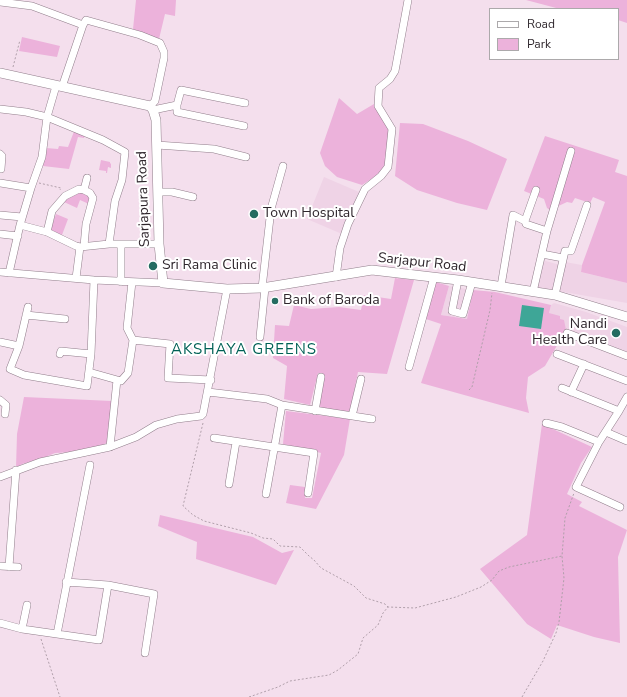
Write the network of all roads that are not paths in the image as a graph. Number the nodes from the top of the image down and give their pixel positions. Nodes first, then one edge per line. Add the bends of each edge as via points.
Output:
1 (408, 0) edge
2 (0, 2) edge
3 (83, 24) junction
4 (0, 73) edge
5 (59, 86) junction
6 (245, 103) dead end
7 (177, 105) junction
8 (152, 108) junction
9 (0, 109) edge
10 (47, 117) junction
11 (244, 126) dead end
12 (157, 145) junction
13 (571, 152) dead end
14 (0, 154) edge
15 (246, 157) dead end
16 (283, 166) dead end
17 (2, 169) dead end
18 (87, 178) dead end
19 (0, 183) edge
20 (32, 184) junction
21 (84, 190) junction
22 (536, 190) dead end
23 (158, 192) junction
24 (193, 197) dead end
25 (587, 205) dead end
26 (0, 214) edge
27 (22, 217) junction
28 (525, 221) junction
29 (20, 225) junction
30 (47, 232) junction
31 (547, 232) junction
32 (0, 234) edge
33 (18, 236) junction
34 (109, 244) junction
35 (122, 244) junction
36 (159, 244) junction
37 (82, 247) junction
38 (542, 254) junction
39 (563, 258) junction
40 (4, 273) edge
41 (336, 277) junction
42 (434, 277) junction
43 (76, 278) junction
44 (94, 280) junction
45 (458, 280) junction
46 (0, 281) edge
47 (120, 282) junction
48 (132, 282) junction
49 (472, 282) junction
50 (163, 283) junction
51 (497, 286) junction
52 (263, 288) junction
53 (227, 289) junction
54 (533, 292) junction
55 (555, 295) junction
56 (28, 307) dead end
57 (26, 315) junction
58 (625, 315) edge
59 (65, 319) dead end
60 (567, 333) dead end
61 (260, 337) dead end
62 (133, 340) junction
63 (0, 342) edge
64 (19, 346) junction
65 (60, 354) dead end
66 (91, 354) junction
67 (557, 354) dead end
68 (627, 356) edge
69 (584, 364) junction
70 (409, 367) dead end
71 (89, 372) junction
72 (321, 377) dead end
73 (361, 379) dead end
74 (117, 380) junction
75 (210, 380) junction
76 (627, 381) edge
77 (562, 388) dead end
78 (208, 392) junction
79 (571, 392) junction
80 (627, 397) edge
81 (0, 400) edge
82 (282, 405) junction
83 (623, 408) edge
84 (315, 411) junction
85 (5, 414) dead end
86 (352, 416) junction
87 (372, 419) dead end
88 (546, 423) dead end
89 (606, 432) junction
90 (214, 438) dead end
91 (627, 441) edge
92 (236, 442) junction
93 (599, 442) junction
94 (110, 447) junction
95 (274, 448) junction
96 (90, 464) dead end
97 (16, 470) junction
98 (0, 477) edge
99 (229, 484) dead end
100 (308, 493) dead end
101 (266, 494) dead end
102 (620, 507) dead end
103 (0, 566) edge
104 (9, 567) junction
105 (18, 567) dead end
106 (66, 582) junction
107 (108, 585) junction
108 (27, 605) dead end
109 (0, 623) edge
110 (22, 629) junction
111 (57, 634) junction
112 (145, 653) dead end

1 - 41 street via 395,71 390,80 379,88 378,106 392,129 388,167 365,189 348,224 340,248
2 - 3 street via 32,6
3 - 5 street
3 - 8 street via 86,20 160,43 164,58
4 - 5 main road
5 - 8 main road
5 - 10 street
6 - 7 street via 181,90
7 - 8 street
7 - 11 street via 177,112
8 - 12 main road, Sarjapura Road via 156,120
9 - 10 street
10 - 20 street via 42,157
10 - 34 street via 125,152
12 - 15 street via 214,149
12 - 23 main road, Sarjapura Road
13 - 31 street
14 - 17 street
16 - 52 street via 271,209
18 - 21 street
19 - 20 street
20 - 27 street
21 - 30 street via 79,189 65,196 52,211
21 - 37 street via 93,198
22 - 28 street
23 - 24 street
23 - 36 main road, Sarjapura Road
25 - 39 street via 571,252 565,251
26 - 27 street
27 - 29 street
28 - 31 street via 526,224
28 - 51 street via 513,215
29 - 30 street
29 - 33 street
30 - 37 street
31 - 38 street
32 - 33 street
33 - 40 street
34 - 35 street
34 - 37 street
35 - 36 street
35 - 47 street
36 - 50 main road, Sarjapura Road
37 - 43 street
38 - 39 street
38 - 54 street
39 - 55 street
40 - 43 street
40 - 46 street
41 - 42 main road, Sarjapur Road via 372,270
41 - 52 main road, Sarjapur Road
42 - 45 main road, Sarjapur Road
42 - 70 street
43 - 44 street
44 - 47 street
44 - 66 street
45 - 49 main road, Sarjapur Road
45 - 49 street via 452,311 463,314
47 - 48 street
48 - 50 street
48 - 62 street via 127,328
49 - 51 main road, Sarjapur Road
50 - 53 main road, Sarjapur Road
51 - 54 main road, Sarjapur Road
52 - 53 main road, Sarjapur Road
52 - 61 street
53 - 75 street
54 - 55 main road, Sarjapur Road
55 - 58 main road, Sarjapur Road
56 - 57 street
57 - 59 street
57 - 64 street
60 - 68 street
62 - 74 street via 128,373 121,381
62 - 75 street via 170,344 168,378
63 - 64 street
64 - 71 street via 10,369 24,375 87,386
65 - 66 street via 61,351
66 - 71 street
67 - 69 street
69 - 76 street
69 - 79 street
71 - 74 street
72 - 84 street
73 - 86 street
74 - 94 street
75 - 78 street
77 - 79 street
78 - 82 street via 267,399
78 - 94 street via 201,416 156,426
79 - 83 street
80 - 83 street
81 - 85 street via 6,405
82 - 84 street
82 - 95 street
83 - 89 street
84 - 86 street
86 - 87 street
88 - 93 street
89 - 91 street
89 - 93 street
90 - 92 street
92 - 95 street
92 - 99 street
93 - 102 street via 576,487
94 - 97 street via 40,462
95 - 100 street via 314,453
95 - 101 street
96 - 106 street
97 - 98 street
97 - 104 street
103 - 104 street
104 - 105 street
106 - 107 street
106 - 111 street
107 - 111 street via 99,640
107 - 112 street via 154,594
108 - 110 street
109 - 110 street
110 - 111 street

